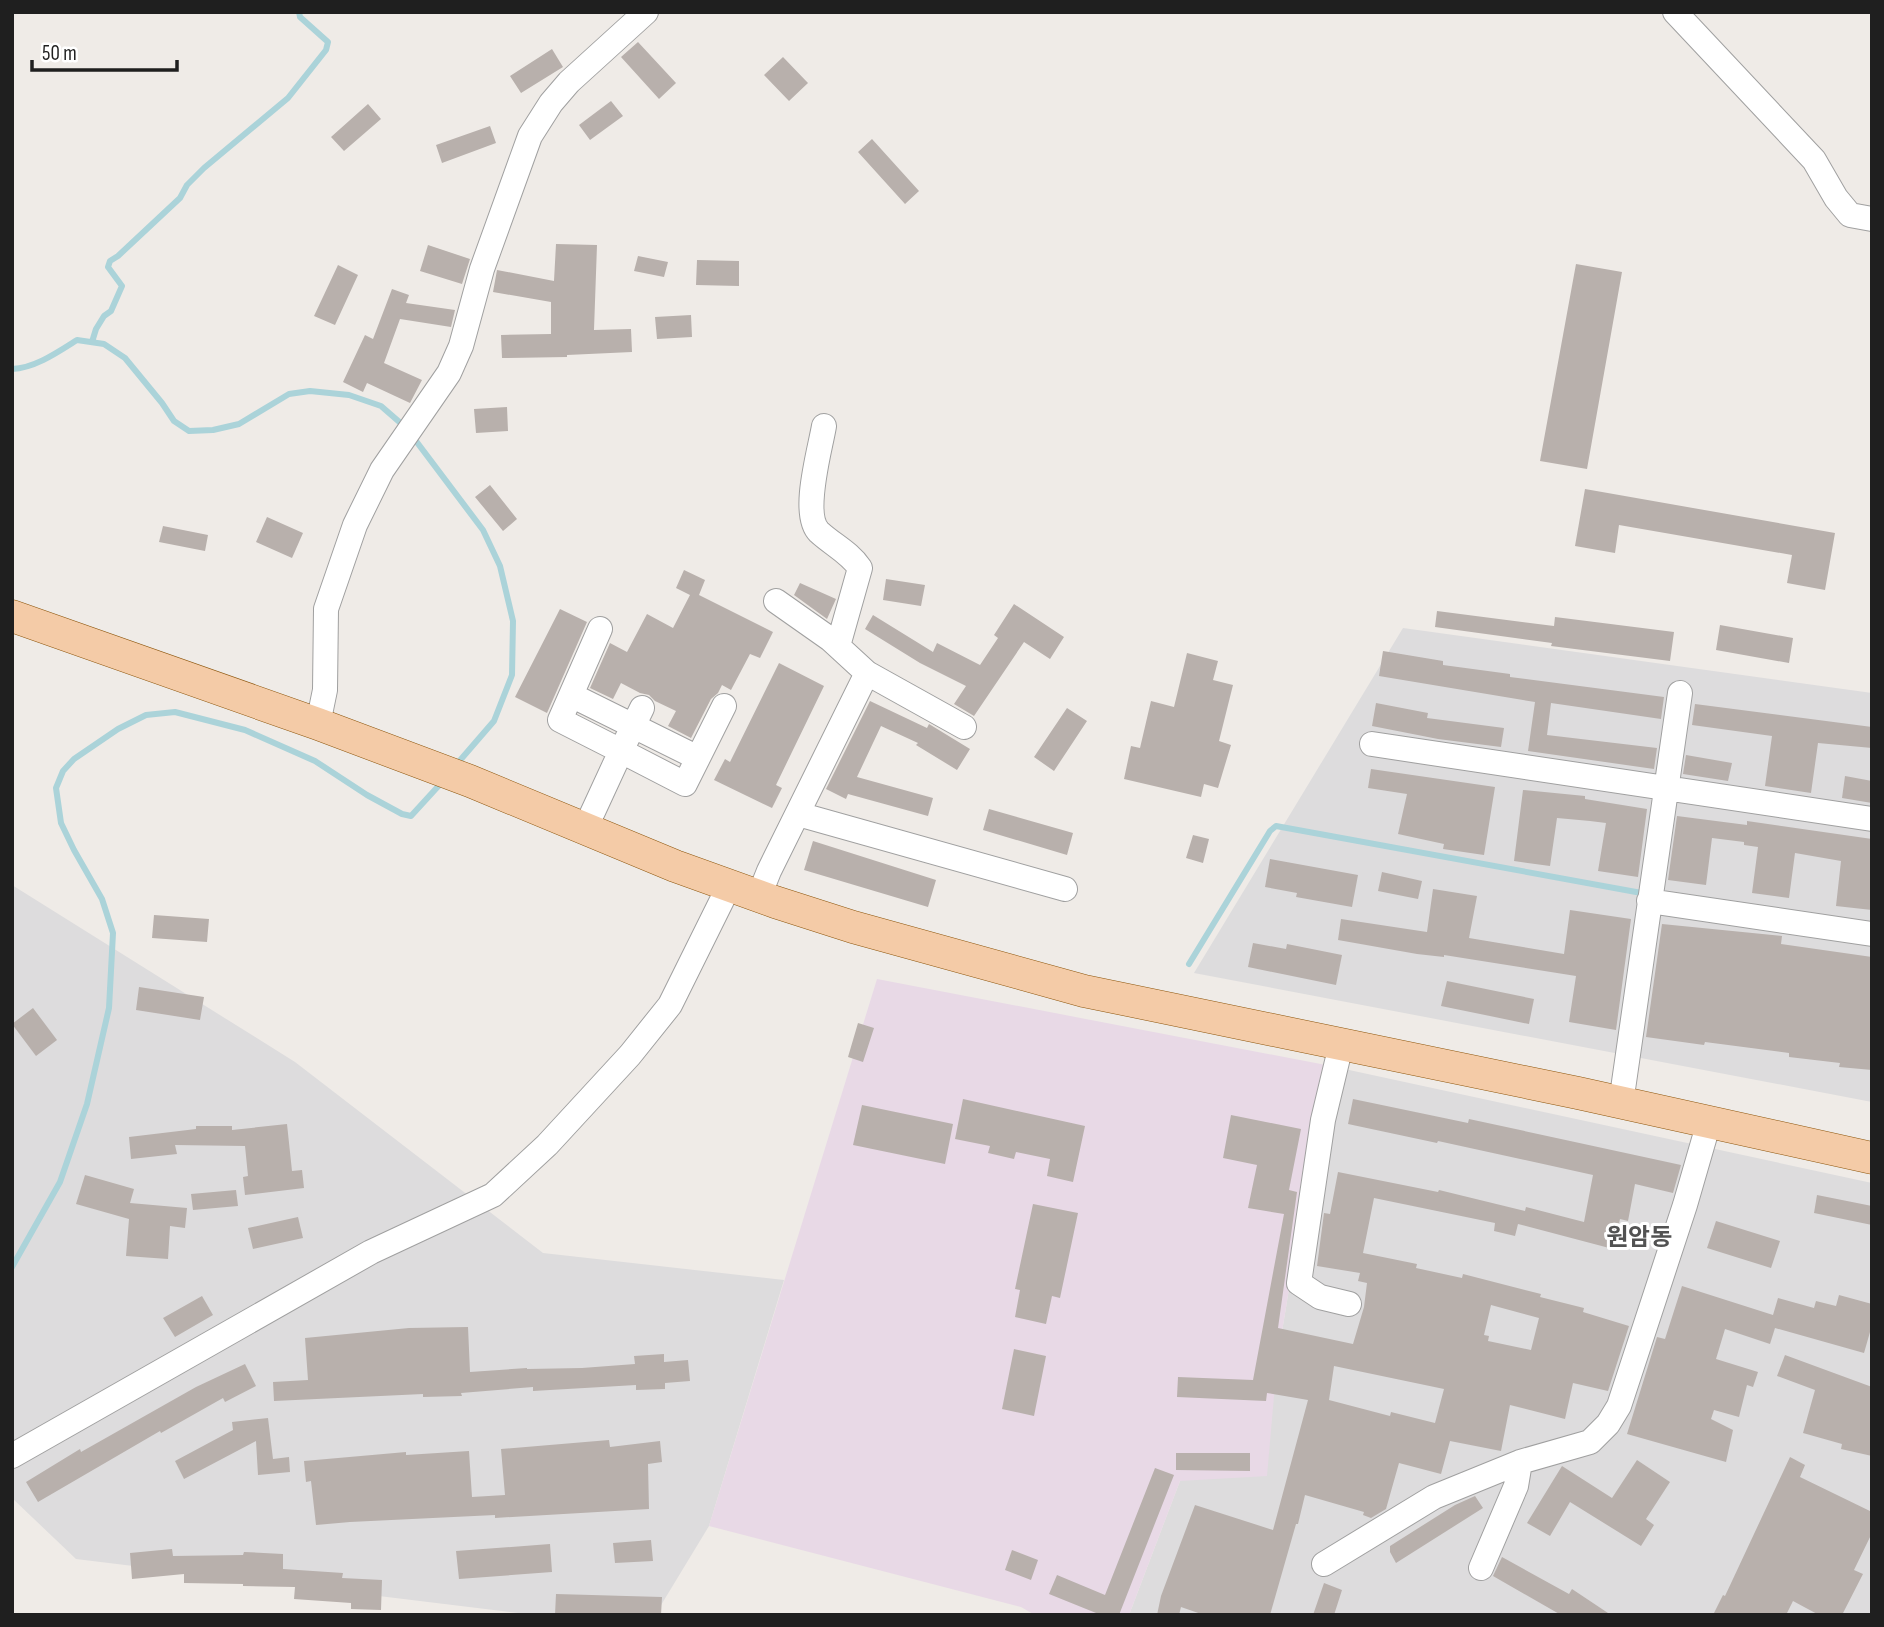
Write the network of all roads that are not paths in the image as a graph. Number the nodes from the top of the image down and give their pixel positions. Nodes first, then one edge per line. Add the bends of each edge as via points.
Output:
1 (646, 12) edge
2 (1675, 12) edge
3 (1872, 219) edge
4 (824, 426) dead end
5 (776, 601) dead end
6 (12, 616) edge
7 (600, 629) dead end
8 (838, 646) junction
9 (867, 673) junction
10 (1680, 693) dead end
11 (571, 695) junction
12 (724, 706) dead end
13 (638, 717) junction
14 (318, 724) junction
15 (964, 727) dead end
16 (1372, 744) dead end
17 (621, 751) junction
18 (698, 758) junction
19 (1665, 788) junction
20 (798, 814) junction
21 (1872, 819) edge
22 (585, 829) junction
23 (729, 886) junction
24 (1065, 889) dead end
25 (759, 896) junction
26 (1649, 901) junction
27 (1872, 934) edge
28 (1341, 1045) junction
29 (1621, 1102) junction
30 (1709, 1122) junction
31 (1872, 1157) edge
32 (1349, 1304) dead end
33 (12, 1456) edge
34 (1520, 1462) junction
35 (1324, 1564) dead end
36 (1481, 1568) dead end

1 - 14 street via 569,82 530,136 449,373 382,470 355,525 326,609 325,690
2 - 3 street via 1814,160 1850,215
4 - 8 street via 812,521 860,568
5 - 8 street
6 - 14 main road
7 - 11 street
8 - 9 street
9 - 15 street
9 - 20 street
10 - 19 street
11 - 13 street
11 - 17 street via 560,720
12 - 18 street
13 - 17 street
13 - 18 street
14 - 22 main road
16 - 19 street
17 - 18 street via 685,784
17 - 22 street
19 - 21 street
19 - 26 street
20 - 24 street
20 - 25 street
22 - 23 main road
23 - 25 main road
23 - 33 street via 670,1005 547,1145 493,1195 371,1252
25 - 28 main road via 1084,991
26 - 27 street
26 - 29 street
28 - 29 main road
28 - 32 street via 1323,1120 1299,1283 1320,1297
29 - 30 main road
30 - 31 main road
30 - 34 street via 1619,1406 1590,1442
34 - 35 street via 1434,1497
34 - 36 street via 1516,1486

